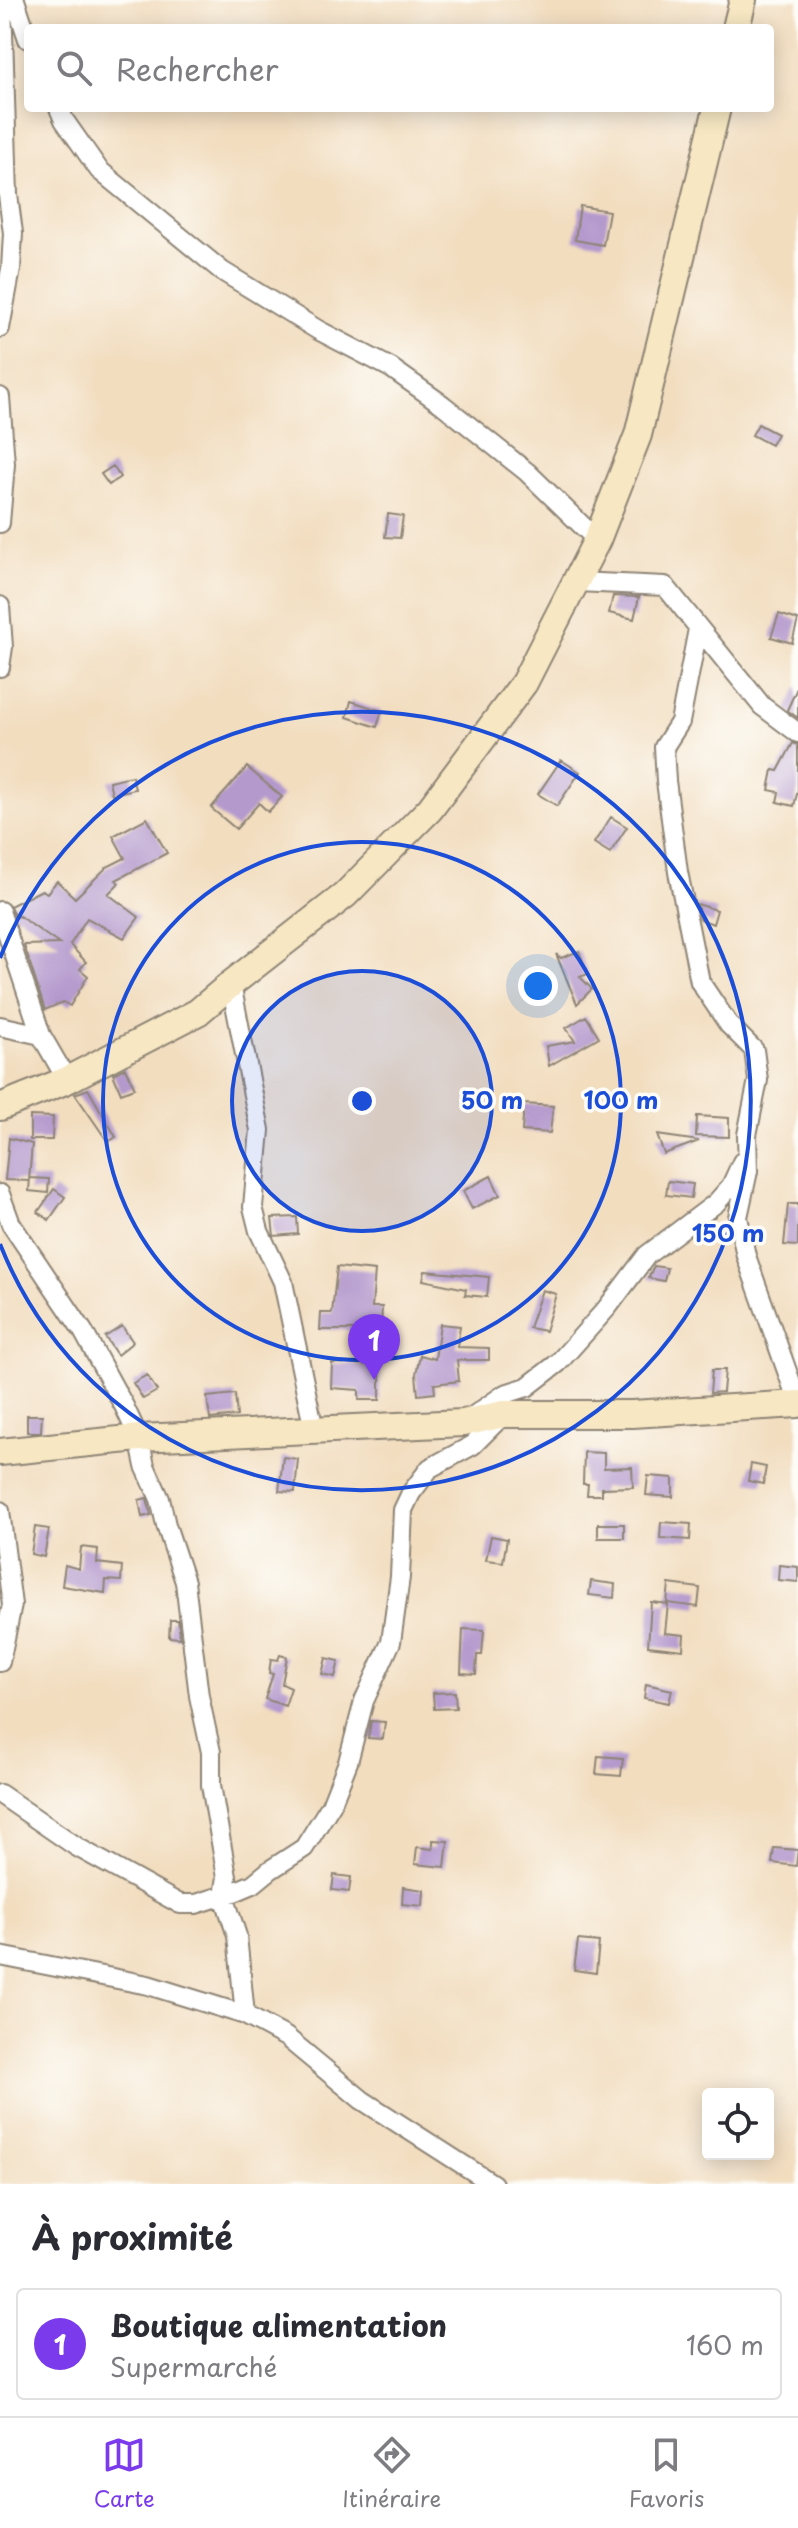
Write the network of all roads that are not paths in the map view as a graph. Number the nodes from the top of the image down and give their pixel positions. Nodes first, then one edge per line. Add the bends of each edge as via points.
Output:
1 (2, 0) edge
2 (15, 0) edge
3 (743, 0) edge
4 (737, 24) edge
5 (24, 27) edge
6 (62, 112) edge
7 (716, 112) edge
8 (0, 328) edge
9 (0, 397) edge
10 (0, 523) edge
11 (597, 540) junction
12 (577, 582) junction
13 (0, 606) edge
14 (698, 629) junction
15 (0, 667) edge
16 (798, 733) edge
17 (0, 911) edge
18 (231, 984) junction
19 (0, 1026) edge
20 (41, 1035) junction
21 (67, 1080) junction
22 (0, 1107) edge
23 (747, 1151) junction
24 (0, 1194) edge
25 (798, 1403) edge
26 (504, 1414) junction
27 (463, 1423) junction
28 (320, 1430) junction
29 (139, 1438) junction
30 (0, 1452) edge
31 (0, 1511) edge
32 (0, 1662) edge
33 (0, 1794) edge
34 (224, 1896) junction
35 (0, 1956) edge
36 (245, 2015) junction
37 (493, 2184) edge

1 - 8 street via 13,233
2 - 5 street
3 - 4 main road
6 - 11 street via 99,170 222,271 391,368 527,472
7 - 11 main road via 638,435
9 - 10 street via 5,464
11 - 12 main road
12 - 14 street via 665,586
12 - 18 main road via 524,683 430,809 345,895
13 - 15 street
14 - 16 street via 762,706
14 - 23 street via 680,722 664,747 666,781 700,982 729,1025 754,1050 758,1080
17 - 20 street
18 - 21 main road via 198,1012
18 - 28 street via 260,1130 253,1207 283,1282
19 - 20 street
20 - 21 street
21 - 22 main road
23 - 25 street via 738,1217 746,1256
23 - 27 street via 724,1194 647,1255 558,1363
24 - 29 street via 11,1224 83,1331
25 - 26 main road via 632,1414
26 - 27 main road
26 - 34 street via 473,1445 430,1468 403,1510 391,1642 364,1701 331,1805 304,1848 253,1884
27 - 28 main road
28 - 29 main road
29 - 30 main road
29 - 34 street via 185,1582 227,1877
31 - 32 street via 12,1605
33 - 34 street via 77,1847 180,1904
34 - 36 street via 237,1936
35 - 36 street via 148,1985
36 - 37 street via 286,2037 362,2100

